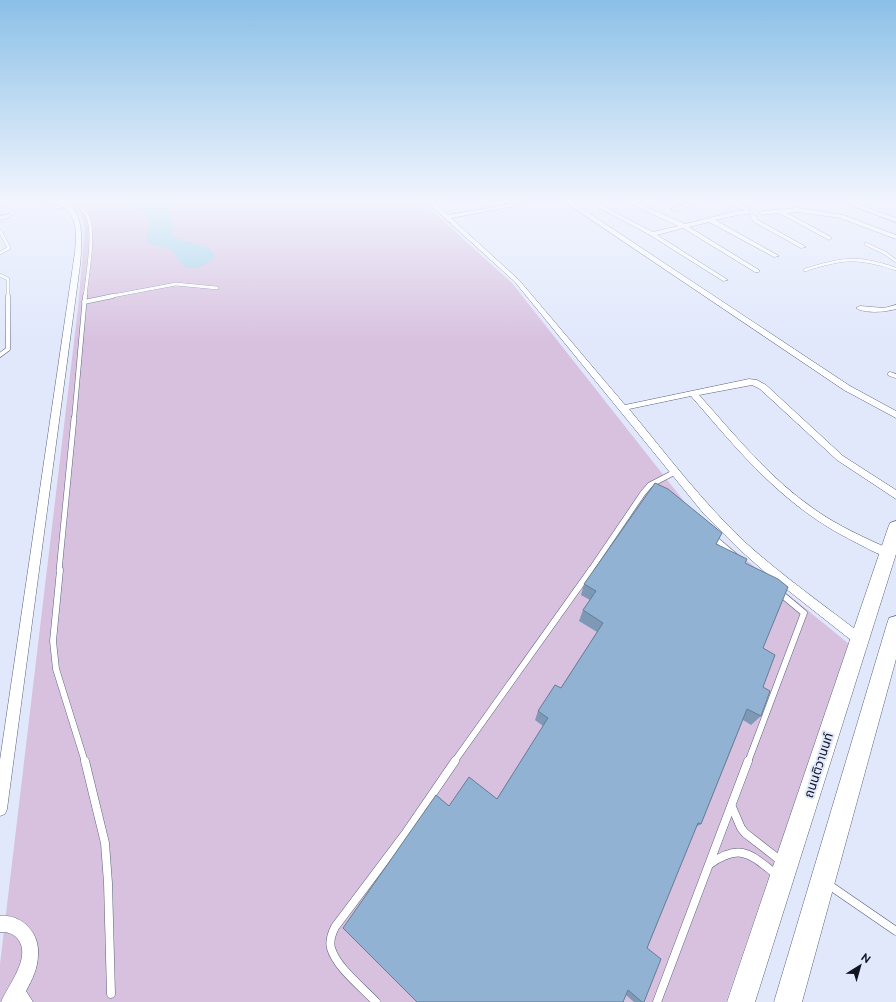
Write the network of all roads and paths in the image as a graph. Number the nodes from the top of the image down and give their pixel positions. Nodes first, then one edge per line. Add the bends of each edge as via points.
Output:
1 (8, 247) edge
2 (78, 247) edge
3 (90, 247) edge
4 (480, 247) edge
5 (635, 247) edge
6 (672, 247) edge
7 (717, 247) edge
8 (759, 247) edge
9 (872, 247) edge
10 (0, 253) edge
11 (776, 256) dead end
12 (896, 261) edge
13 (895, 268) edge
14 (805, 270) dead end
15 (756, 271) dead end
16 (0, 275) edge
17 (725, 280) dead end
18 (217, 288) dead end
19 (84, 302) junction
20 (896, 307) edge
21 (860, 308) dead end
22 (884, 310) junction
23 (894, 316) dead end
24 (0, 356) edge
25 (890, 374) dead end
26 (896, 376) edge
27 (693, 393) junction
28 (622, 408) junction
29 (896, 415) edge
30 (675, 472) junction
31 (896, 495) edge
32 (896, 528) edge
33 (709, 534) edge
34 (888, 553) junction
35 (739, 559) edge
36 (774, 588) edge
37 (896, 624) edge
38 (860, 640) junction
39 (732, 807) junction
40 (0, 809) edge
41 (710, 865) junction
42 (784, 871) junction
43 (823, 881) junction
44 (0, 924) edge
45 (896, 931) edge
46 (111, 994) dead end
47 (17, 999) edge
48 (376, 1002) edge
49 (657, 1002) edge
50 (741, 1002) edge
51 (788, 1002) edge

1 - 10 lane
2 - 40 street
3 - 19 lane
4 - 28 street via 517,281
5 - 29 street via 847,388
6 - 17 street
7 - 15 street
8 - 11 street
9 - 12 lane
13 - 14 lane via 850,258
16 - 24 lane via 8,279 8,349
18 - 19 lane via 176,284
19 - 46 lane via 52,641 56,669 88,772 105,843
20 - 22 street
21 - 22 street
22 - 23 street
25 - 26 lane
27 - 28 street
27 - 31 street via 749,382 759,384 840,458
27 - 34 street via 777,485 801,505 836,529
28 - 30 street
30 - 38 street via 708,511 743,546
30 - 48 lane via 643,493 405,834 332,932 331,950
32 - 34 main road, ถนนติวานนท์
33 - 35 lane
34 - 38 main road, ถนนติวานนท์
36 - 39 lane via 804,613
37 - 43 main road
38 - 42 main road, ถนนติวานนท์
39 - 41 lane
39 - 42 lane via 745,833
41 - 42 lane via 718,857 736,850
41 - 49 lane
42 - 50 main road, ถนนติวานนท์
43 - 45 lane
43 - 51 main road
44 - 47 street via 15,925 24,932 29,943 30,958

